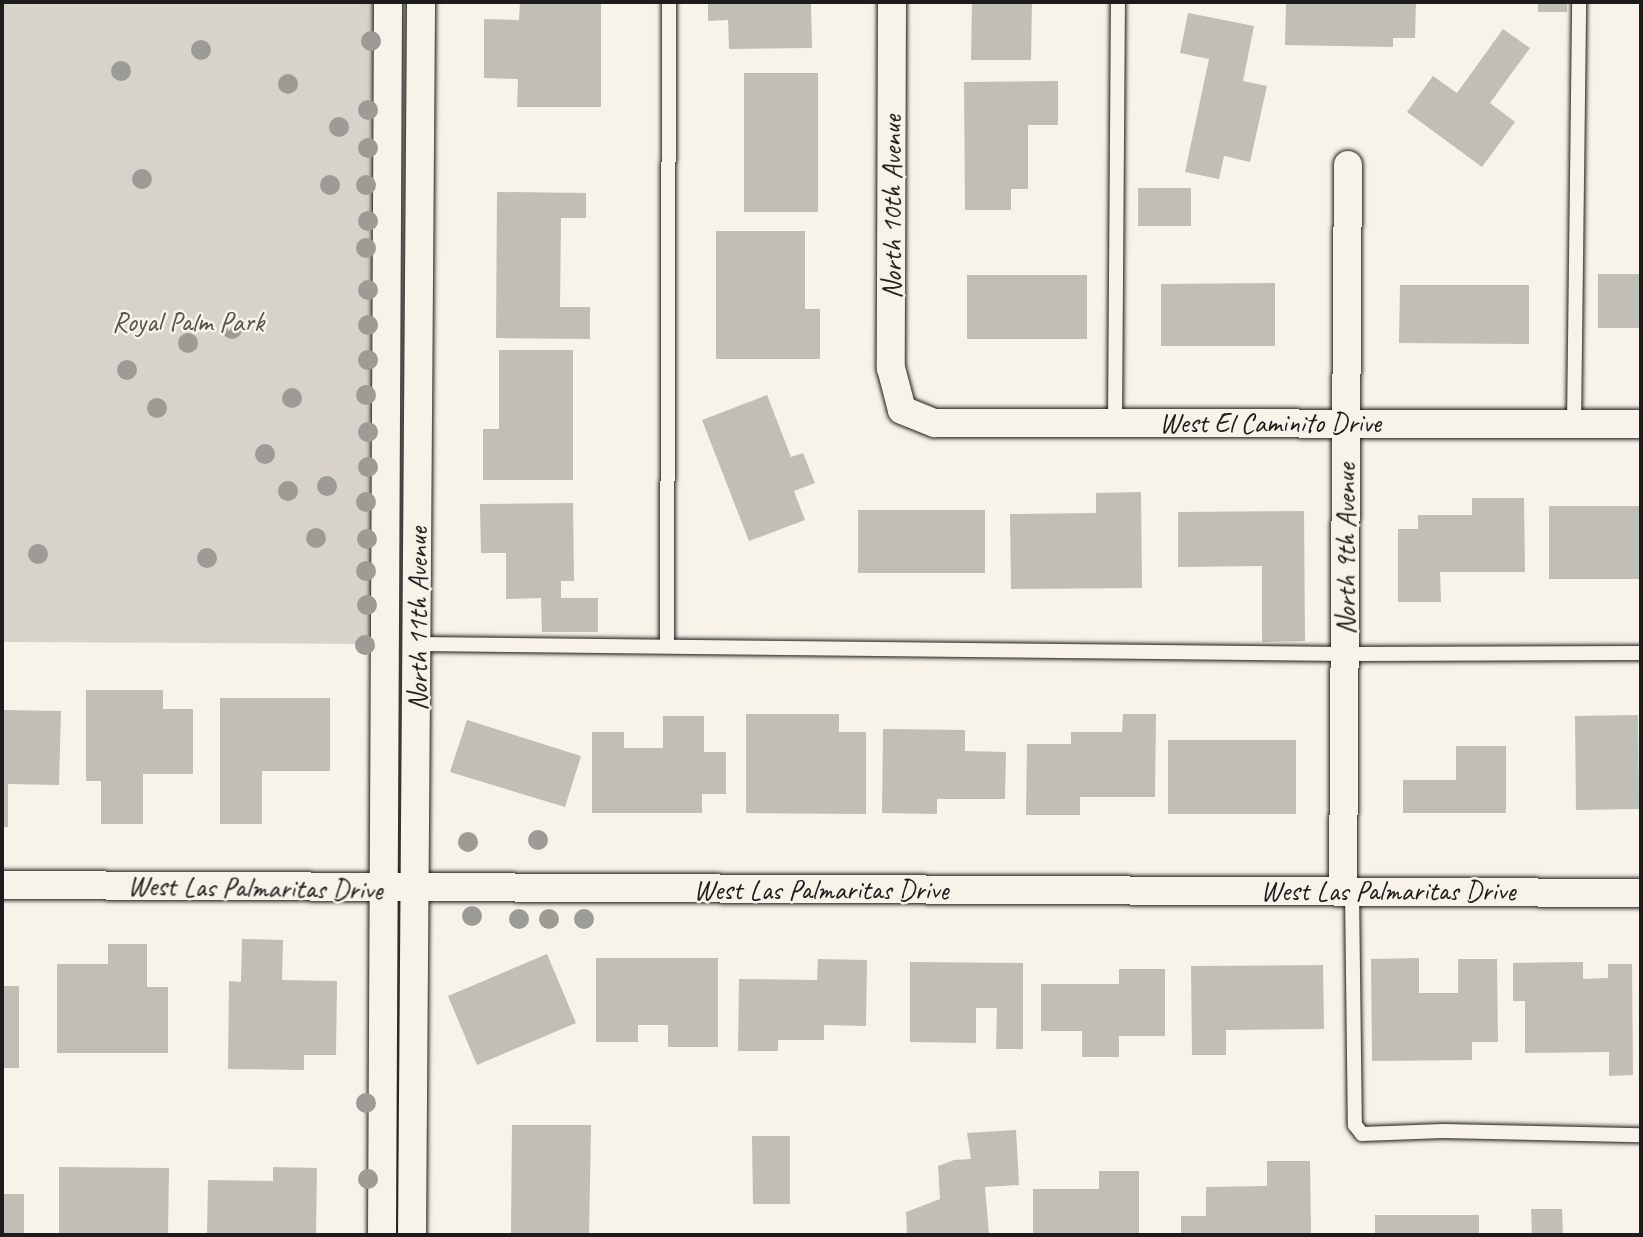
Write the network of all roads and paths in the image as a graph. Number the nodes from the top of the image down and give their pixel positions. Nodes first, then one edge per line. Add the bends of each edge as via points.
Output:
1 (388, 2) edge
2 (421, 2) edge
3 (669, 2) edge
4 (892, 2) edge
5 (1118, 2) edge
6 (1578, 2) edge
7 (1348, 165) dead end
8 (902, 411) joint
9 (1115, 423) junction
10 (1347, 423) junction
11 (1574, 424) junction
12 (1641, 424) edge
13 (418, 644) junction
14 (667, 646) junction
15 (1641, 653) edge
16 (1345, 654) junction
17 (2, 885) edge
18 (383, 889) junction
19 (415, 889) junction
20 (1348, 891) junction
21 (1641, 892) edge
22 (1641, 1135) edge
23 (382, 1235) edge
24 (412, 1235) edge

1 - 18 street, North 11th Avenue
2 - 13 street, North 11th Avenue
3 - 14 lane
4 - 8 street, North 10th Avenue via 891,368
5 - 9 lane
6 - 11 lane
7 - 10 street, North 9th Avenue
8 - 9 street, West El Caminito Drive via 934,423
9 - 10 street, West El Caminito Drive
10 - 11 street, West El Caminito Drive
10 - 16 street, North 9th Avenue
11 - 12 street, West El Caminito Drive
13 - 14 lane
13 - 19 street, North 11th Avenue
14 - 16 lane
15 - 16 lane
16 - 20 street, North 9th Avenue
17 - 18 street, West Las Palmaritas Drive
18 - 19 street, West Las Palmaritas Drive
18 - 23 street, North 11th Avenue
19 - 20 street, West Las Palmaritas Drive
19 - 24 street, North 11th Avenue
20 - 21 street, West Las Palmaritas Drive
20 - 22 lane via 1355,1125 1362,1134

